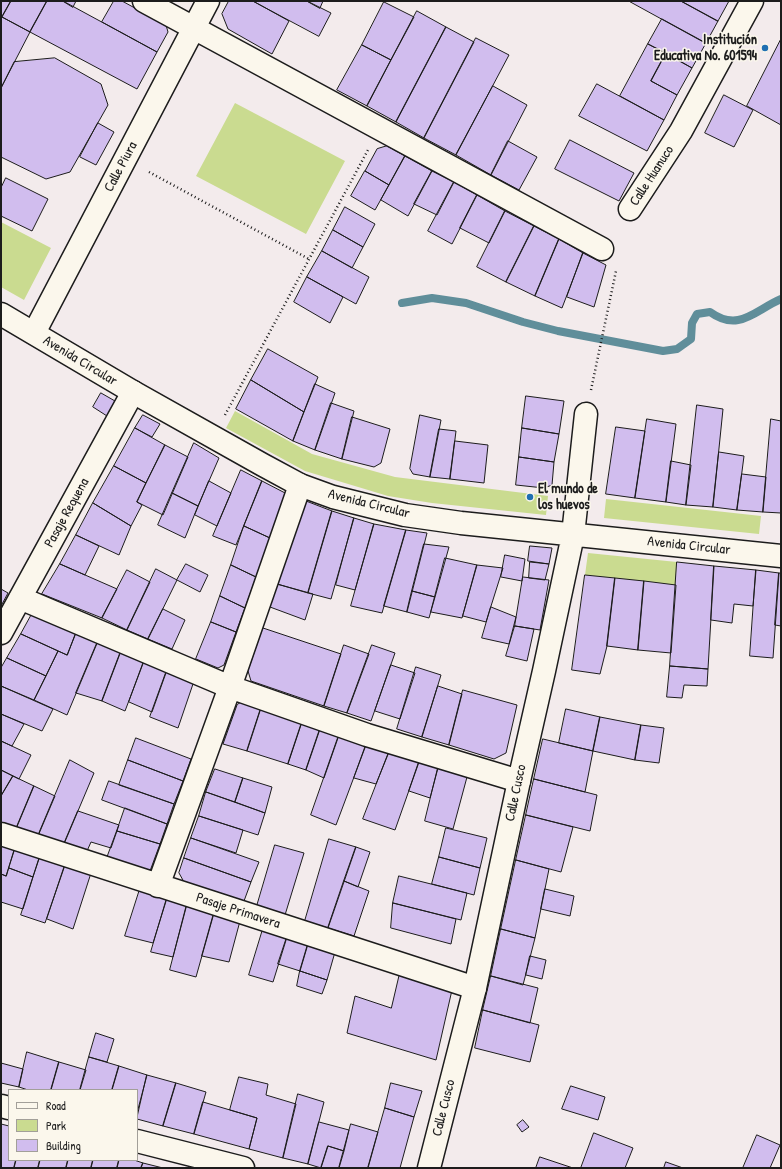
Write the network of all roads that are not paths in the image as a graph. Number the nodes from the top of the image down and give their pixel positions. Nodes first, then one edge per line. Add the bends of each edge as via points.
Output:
1 (144, 1) edge
2 (208, 1) edge
3 (752, 1) edge
4 (193, 28) junction
5 (630, 209) dead end
6 (602, 249) dead end
7 (1, 314) edge
8 (34, 333) junction
9 (133, 392) junction
10 (586, 414) road end
11 (300, 484) junction
12 (572, 535) junction
13 (781, 556) edge
14 (20, 598) junction
15 (1, 633) edge
16 (230, 687) junction
17 (518, 781) junction
18 (1, 834) edge
19 (158, 886) junction
20 (475, 988) junction
21 (138, 1141) edge
22 (243, 1168) edge
23 (429, 1168) edge

1 - 4 street
2 - 4 street, Calle Piura
3 - 5 street, Calle Huanuco via 681,131
4 - 6 street
4 - 8 street, Calle Piura
7 - 8 street, Avenida Circular
8 - 9 street, Avenida Circular
9 - 11 street, Avenida Circular
9 - 14 street, Pasaje Requena
10 - 12 street, Calle Cusco
11 - 12 street, Avenida Circular via 333,497 405,515
11 - 16 street
12 - 13 street, Avenida Circular
12 - 17 street, Calle Cusco
14 - 15 street, Pasaje Requena
14 - 16 street
16 - 17 street via 367,735
16 - 19 street
17 - 20 street, Calle Cusco
18 - 19 street, Pasaje Primavera
19 - 20 street, Pasaje Primavera
20 - 23 street, Calle Cusco
21 - 22 street

